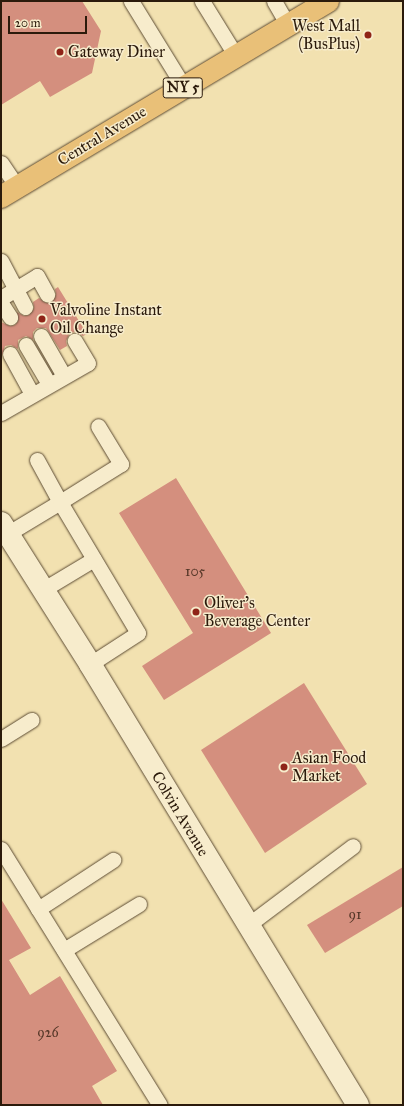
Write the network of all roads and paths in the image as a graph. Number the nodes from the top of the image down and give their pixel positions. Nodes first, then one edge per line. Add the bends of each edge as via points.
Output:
1 (131, 1) edge
2 (202, 1) edge
3 (274, 1) edge
4 (328, 1) edge
5 (288, 25) junction
6 (236, 56) junction
7 (184, 87) junction
8 (1, 163) edge
9 (9, 192) edge
10 (1, 261) edge
11 (16, 289) junction
12 (47, 294) dead end
13 (1, 298) edge
14 (1, 303) edge
15 (25, 307) dead end
16 (10, 317) dead end
17 (41, 336) dead end
18 (75, 341) dead end
19 (26, 345) dead end
20 (10, 354) dead end
21 (64, 376) junction
22 (49, 384) junction
23 (32, 394) junction
24 (1, 413) edge
25 (98, 426) dead end
26 (37, 460) dead end
27 (60, 502) junction
28 (4, 528) edge
29 (94, 559) junction
30 (44, 589) junction
31 (90, 664) junction
32 (31, 720) dead end
33 (1, 740) edge
34 (353, 846) dead end
35 (1, 849) edge
36 (113, 860) dead end
37 (139, 904) dead end
38 (38, 910) junction
39 (248, 925) junction
40 (64, 950) junction
41 (356, 1104) edge
42 (160, 1105) edge

1 - 7 lane
2 - 6 lane
3 - 5 lane
4 - 5 main road, Central Avenue / NY 5
5 - 6 main road, Central Avenue / NY 5
6 - 7 main road, Central Avenue / NY 5
7 - 9 main road, Central Avenue / NY 5
8 - 9 lane
10 - 11 lane
11 - 12 lane via 37,276
11 - 13 lane
11 - 15 lane
14 - 16 lane
17 - 21 lane
18 - 21 lane via 88,363
19 - 22 lane
20 - 23 lane
21 - 22 lane
22 - 23 lane
23 - 24 lane
25 - 27 lane via 121,464
26 - 27 lane
27 - 28 lane
27 - 29 lane
28 - 30 street, Colvin Avenue
29 - 30 lane
29 - 31 lane via 138,633
30 - 31 street, Colvin Avenue
31 - 39 street, Colvin Avenue
32 - 33 lane
34 - 39 lane
35 - 38 lane
36 - 38 lane
37 - 40 lane
38 - 40 lane
39 - 41 street, Colvin Avenue
40 - 42 lane

